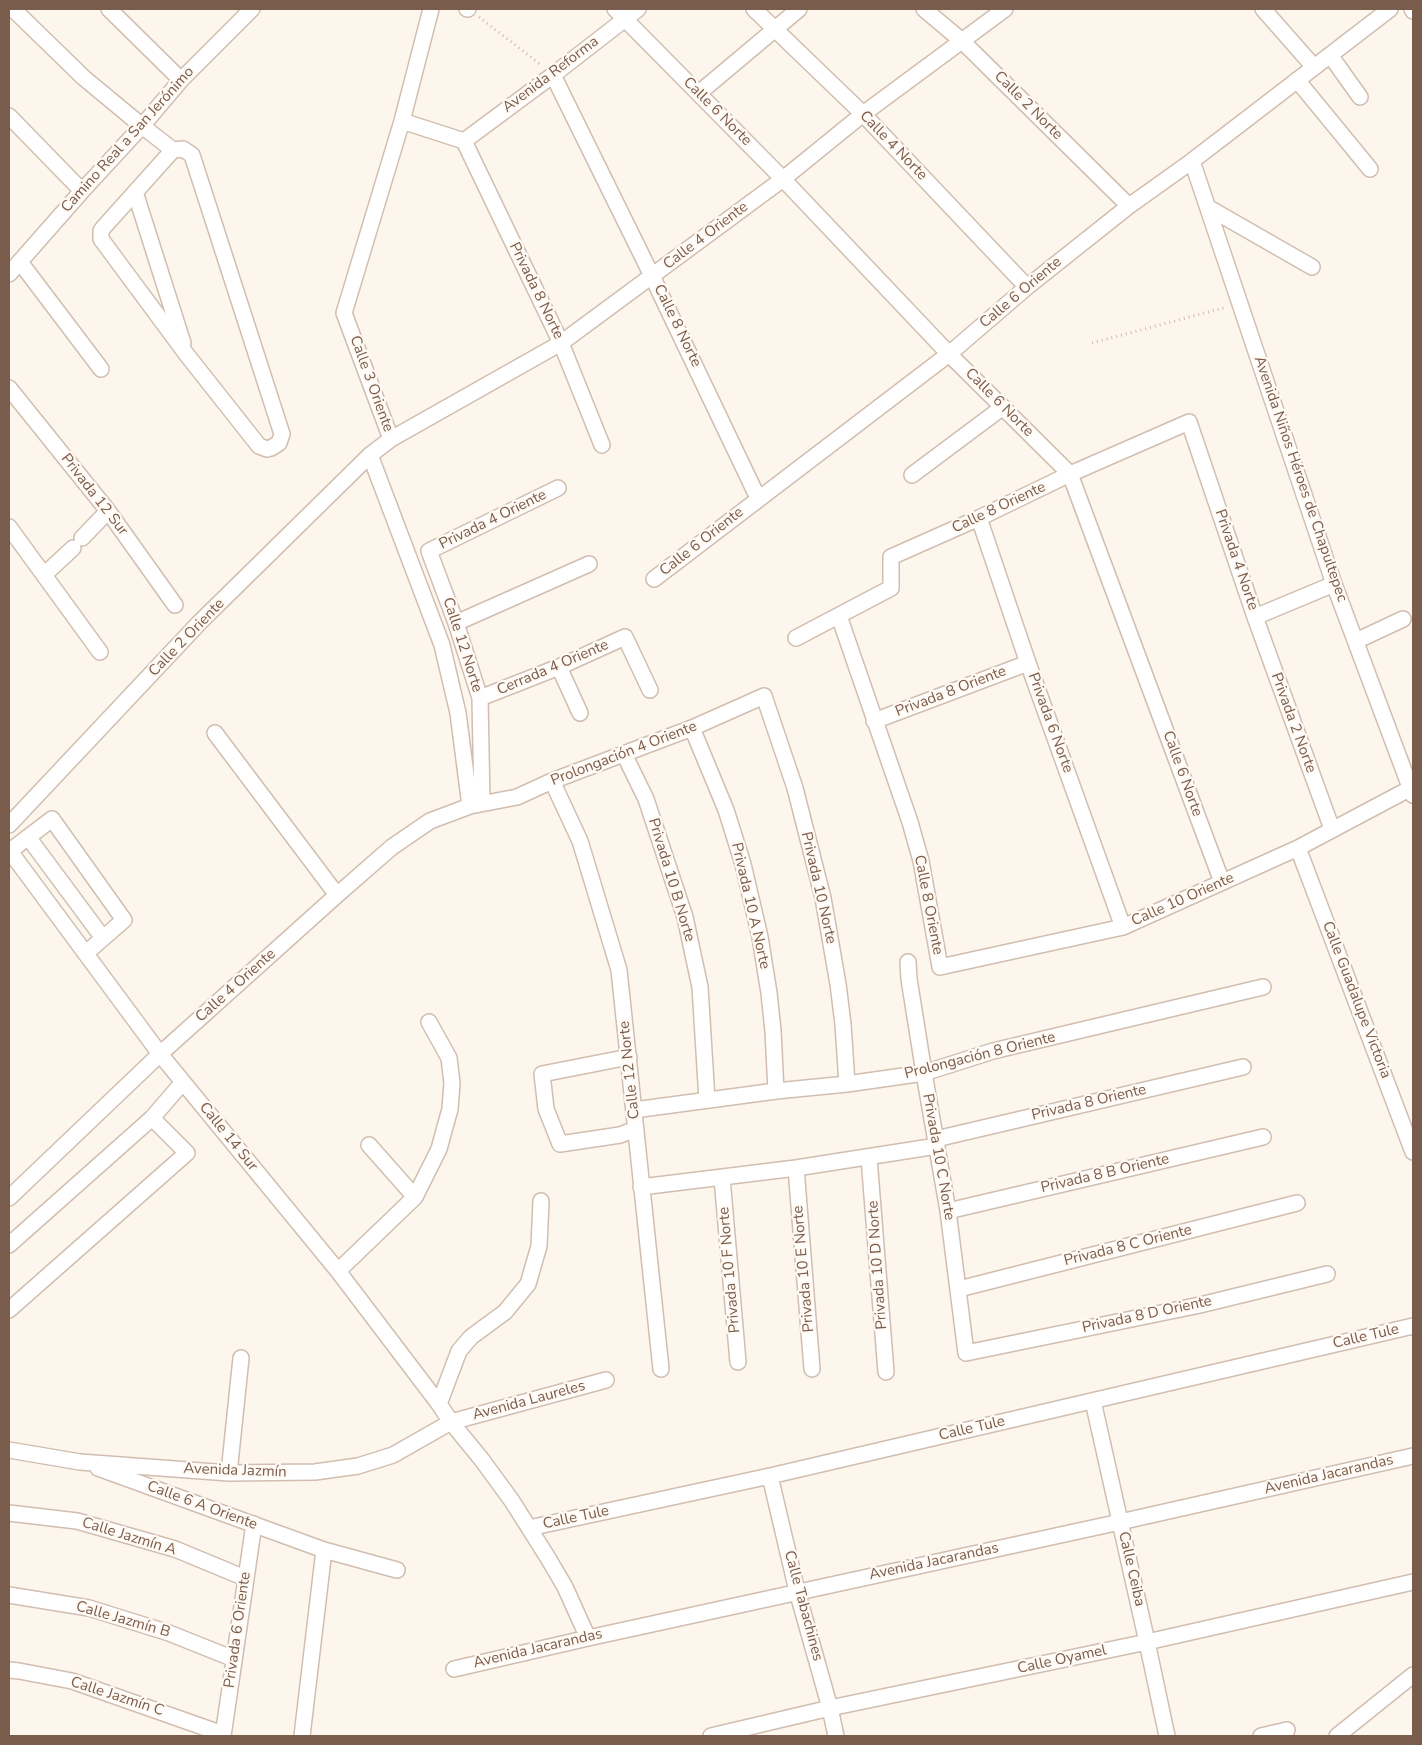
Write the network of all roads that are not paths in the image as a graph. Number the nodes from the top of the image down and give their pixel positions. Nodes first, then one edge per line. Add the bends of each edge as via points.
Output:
1 (13, 9) edge
2 (110, 9) edge
3 (252, 9) edge
4 (430, 9) edge
5 (638, 9) edge
6 (754, 9) edge
7 (799, 9) edge
8 (924, 9) edge
9 (1005, 9) edge
10 (1263, 9) edge
11 (1390, 9) edge
12 (620, 14) edge
13 (776, 28) junction
14 (962, 41) junction
15 (1330, 55) junction
16 (1314, 67) junction
17 (553, 75) junction
18 (181, 80) junction
19 (1297, 80) junction
20 (699, 93) junction
21 (1360, 97) dead end
22 (863, 114) junction
23 (9, 116) edge
24 (402, 121) junction
25 (142, 126) junction
26 (464, 141) junction
27 (173, 150) junction
28 (1192, 161) junction
29 (1370, 169) dead end
30 (783, 179) junction
31 (82, 191) junction
32 (135, 192) junction
33 (1129, 206) junction
34 (1209, 208) junction
35 (20, 262) junction
36 (1312, 268) dead end
37 (9, 274) edge
38 (652, 276) junction
39 (1027, 287) junction
40 (561, 342) junction
41 (949, 354) junction
42 (187, 355) junction
43 (101, 369) dead end
44 (9, 388) edge
45 (1003, 407) junction
46 (1189, 422) joint
47 (391, 439) junction
48 (602, 445) dead end
49 (370, 455) junction
50 (1070, 474) junction
51 (912, 475) dead end
52 (558, 488) dead end
53 (758, 498) junction
54 (108, 511) junction
55 (980, 518) junction
56 (9, 527) edge
57 (429, 551) joint
58 (589, 564) dead end
59 (44, 575) junction
60 (654, 579) dead end
61 (1334, 584) junction
62 (175, 605) dead end
63 (839, 616) junction
64 (1255, 617) junction
65 (1403, 619) dead end
66 (456, 623) junction
67 (796, 638) dead end
68 (1356, 642) junction
69 (100, 652) dead end
70 (1028, 663) junction
71 (559, 667) junction
72 (650, 690) dead end
73 (764, 696) joint
74 (480, 698) junction
75 (580, 713) dead end
76 (874, 722) junction
77 (692, 728) junction
78 (215, 733) dead end
79 (624, 754) junction
80 (552, 781) junction
81 (1412, 791) edge
82 (476, 804) junction
83 (9, 826) edge
84 (1332, 829) junction
85 (28, 837) junction
86 (1298, 848) junction
87 (9, 850) edge
88 (1222, 882) junction
89 (337, 895) junction
90 (1123, 927) junction
91 (102, 938) junction
92 (86, 953) junction
93 (908, 962) dead end
94 (940, 967) joint
95 (1263, 987) dead end
96 (429, 1022) dead end
97 (160, 1054) junction
98 (629, 1057) junction
99 (1243, 1067) dead end
100 (924, 1072) junction
101 (184, 1082) junction
102 (847, 1084) junction
103 (776, 1091) junction
104 (707, 1100) junction
105 (634, 1110) junction
106 (152, 1118) junction
107 (636, 1129) junction
108 (1263, 1138) dead end
109 (936, 1142) junction
110 (369, 1145) dead end
111 (1413, 1152) edge
112 (869, 1158) junction
113 (796, 1168) junction
114 (722, 1178) junction
115 (642, 1186) junction
116 (414, 1196) junction
117 (9, 1198) edge
118 (541, 1201) dead end
119 (1297, 1202) dead end
120 (948, 1212) junction
121 (9, 1245) edge
122 (338, 1271) junction
123 (1327, 1274) dead end
124 (959, 1289) junction
125 (9, 1310) edge
126 (1413, 1326) edge
127 (966, 1353) joint
128 (241, 1358) dead end
129 (738, 1362) dead end
130 (661, 1369) dead end
131 (812, 1369) dead end
132 (886, 1372) dead end
133 (606, 1380) dead end
134 (1093, 1401) junction
135 (439, 1404) junction
136 (451, 1422) junction
137 (9, 1450) edge
138 (1413, 1456) edge
139 (80, 1462) junction
140 (229, 1473) junction
141 (770, 1476) junction
142 (9, 1513) edge
143 (1120, 1522) junction
144 (254, 1524) junction
145 (529, 1528) junction
146 (324, 1550) junction
147 (397, 1570) dead end
148 (245, 1578) junction
149 (1413, 1582) edge
150 (797, 1591) junction
151 (9, 1595) edge
152 (588, 1638) junction
153 (1148, 1642) junction
154 (234, 1659) junction
155 (454, 1669) dead end
156 (9, 1670) edge
157 (1413, 1675) edge
158 (830, 1708) junction
159 (1288, 1730) dead end
160 (223, 1735) edge
161 (302, 1736) edge
162 (711, 1736) edge
163 (836, 1736) edge
164 (1166, 1736) edge
165 (1261, 1736) edge
166 (1338, 1736) edge

1 - 25 street via 84,78
2 - 18 street
3 - 18 street, Camino Real a San Jerónimo
4 - 24 street, Calle 3 Oriente
5 - 12 street, Avenida Reforma
6 - 13 street, Calle 4 Norte
7 - 13 street
8 - 14 street, Calle 2 Norte
9 - 14 street, Calle 4 Oriente
10 - 16 street
11 - 15 street, Calle 6 Oriente
12 - 17 street, Avenida Reforma
12 - 20 street, Calle 6 Norte
13 - 20 street
13 - 22 street, Calle 4 Norte
14 - 22 street, Calle 4 Oriente
14 - 33 street, Calle 2 Norte
15 - 16 street, Calle 6 Oriente
15 - 21 street
16 - 19 street, Calle 6 Oriente
17 - 26 street, Avenida Reforma
17 - 38 street, Calle 8 Norte
18 - 25 street, Camino Real a San Jerónimo
19 - 28 street, Calle 6 Oriente
19 - 29 street
20 - 30 street, Calle 6 Norte
22 - 30 street, Calle 4 Oriente
22 - 39 street, Calle 4 Norte
23 - 31 street
24 - 26 street
24 - 47 street, Calle 3 Oriente via 344,312
25 - 27 street
25 - 31 street, Camino Real a San Jerónimo
26 - 40 street, Privada 8 Norte
27 - 32 street
27 - 42 street via 183,150 192,155 282,434 279,443 267,449 258,446
28 - 33 street, Calle 6 Oriente
28 - 34 street, Avenida Niños Héroes de Chapultepec
30 - 38 street, Calle 4 Oriente
30 - 41 street, Calle 6 Norte
31 - 35 street, Camino Real a San Jerónimo
32 - 42 street
32 - 42 street via 104,228 101,239
33 - 39 street, Calle 6 Oriente
34 - 36 street
34 - 61 street, Avenida Niños Héroes de Chapultepec
35 - 37 street, Camino Real a San Jerónimo
35 - 43 street
38 - 40 street, Calle 4 Oriente
38 - 53 street, Calle 8 Norte
39 - 41 street, Calle 6 Oriente
40 - 47 street, Calle 4 Oriente
40 - 48 street, Privada 8 Norte
41 - 45 street, Calle 6 Norte
41 - 53 street, Calle 6 Oriente
44 - 54 street, Privada 12 Sur
45 - 50 street, Calle 6 Norte
45 - 51 street
46 - 50 street, Calle 8 Oriente
46 - 64 street, Privada 4 Norte
47 - 49 street, Calle 3 Oriente
49 - 82 street, Calle 3 Oriente via 442,645
49 - 83 street, Calle 2 Oriente via 200,622
50 - 55 street, Calle 8 Oriente
50 - 88 street, Calle 6 Norte
52 - 57 street, Privada 4 Oriente
53 - 60 street, Calle 6 Oriente
54 - 59 street
54 - 62 street, Privada 12 Sur
55 - 63 street, Calle 8 Oriente via 890,557 891,588
55 - 70 street, Privada 6 Norte
56 - 59 street
57 - 66 street, Calle 12 Norte
58 - 66 street
59 - 69 street
61 - 64 street, Privada 4 Norte
61 - 68 street, Avenida Niños Héroes de Chapultepec
63 - 67 street, Calle 8 Oriente
63 - 76 street, Calle 8 Oriente
64 - 84 street, Privada 2 Norte
65 - 68 street
66 - 74 street, Calle 12 Norte
68 - 81 street, Avenida Niños Héroes de Chapultepec
70 - 76 street, Privada 8 Oriente
70 - 90 street, Privada 6 Norte
71 - 72 street, Cerrada 4 Oriente via 625,637
71 - 74 street, Cerrada 4 Oriente
71 - 75 street
73 - 77 street, Prolongación 4 Oriente
73 - 102 street, Privada 10 Norte via 795,788 823,898 838,984
74 - 82 street, Calle 12 Norte
76 - 94 street, Calle 8 Oriente via 921,861
77 - 79 street, Prolongación 4 Oriente
77 - 103 street, Privada 10 A Norte via 726,810 760,937 773,1031
78 - 89 street
79 - 80 street, Prolongación 4 Oriente
79 - 104 street, Privada 10 B Norte via 646,799 685,917 700,987
80 - 82 street, Prolongación 4 Oriente via 517,797
80 - 98 street, Calle 12 Norte via 580,841 619,970
81 - 84 street, Calle 10 Oriente
82 - 89 street, Calle 4 Oriente via 430,822 392,847
84 - 86 street, Calle 10 Oriente
85 - 87 street
85 - 91 street
85 - 91 street via 52,819 124,920
86 - 88 street, Calle 10 Oriente
86 - 111 street, Calle Guadalupe Victoria
87 - 92 street, Calle 14 Sur
88 - 90 street, Calle 10 Oriente
89 - 97 street, Calle 4 Oriente
90 - 94 street, Calle 10 Oriente
91 - 92 street
92 - 97 street, Calle 14 Sur
93 - 100 street, Privada 10 C Norte
95 - 100 street, Prolongación 8 Oriente via 993,1051
96 - 116 street via 449,1058 452,1083 450,1109 439,1149
97 - 101 street, Calle 14 Sur
97 - 117 street, Calle 4 Oriente
98 - 105 street, Calle 12 Norte
98 - 107 street via 542,1074 546,1109 560,1144 620,1135
99 - 109 street, Privada 8 Oriente
100 - 102 street, Prolongación 8 Oriente
100 - 109 street, Privada 10 C Norte
101 - 106 street
101 - 122 street, Calle 14 Sur
102 - 103 street, Prolongación 8 Oriente
103 - 104 street, Prolongación 8 Oriente
104 - 105 street, Prolongación 8 Oriente
105 - 107 street, Calle 12 Norte
106 - 121 street
106 - 125 street via 187,1153
107 - 115 street, Calle 12 Norte
108 - 120 street, Privada 8 B Oriente
109 - 112 street
109 - 120 street, Privada 10 C Norte
110 - 116 street
112 - 113 street
112 - 132 street, Privada 10 D Norte
113 - 114 street
113 - 131 street, Privada 10 E Norte
114 - 115 street
114 - 129 street, Privada 10 F Norte
115 - 130 street, Calle 12 Norte
116 - 122 street
118 - 135 street via 539,1246 528,1284 505,1312 471,1337 459,1351
119 - 124 street, Privada 8 C Oriente
120 - 124 street, Privada 10 C Norte
122 - 135 street, Calle 14 Sur
123 - 127 street, Privada 8 D Oriente
124 - 127 street, Privada 10 C Norte
126 - 134 street, Calle Tule
128 - 140 street
133 - 136 street, Avenida Laureles
134 - 141 street, Calle Tule
134 - 143 street, Calle Ceiba
135 - 136 street, Calle 14 Sur
136 - 140 street, Avenida Jazmín via 393,1455 358,1466 315,1472
136 - 145 street, Calle 14 Sur
137 - 139 street, Avenida Jazmín
138 - 143 street, Avenida Jacarandas
139 - 140 street, Avenida Jazmín
139 - 144 street, Calle 6 A Oriente
141 - 145 street, Calle Tule
141 - 150 street, Calle Tabachines
142 - 148 street, Calle Jazmín A via 77,1521 174,1549
143 - 150 street, Avenida Jacarandas
143 - 153 street, Calle Ceiba
144 - 146 street, Calle 6 A Oriente
144 - 148 street, Privada 6 Oriente
145 - 152 street, Calle 14 Sur via 565,1587
146 - 147 street, Calle 6 A Oriente
146 - 161 street
148 - 154 street, Privada 6 Oriente
149 - 153 street, Calle Oyamel
150 - 152 street, Avenida Jacarandas
150 - 158 street, Calle Tabachines
151 - 154 street, Calle Jazmín B via 89,1608 169,1633
152 - 155 street, Avenida Jacarandas
153 - 158 street, Calle Oyamel
153 - 164 street, Calle Ceiba
154 - 160 street, Privada 6 Oriente
156 - 160 street, Calle Jazmín C via 72,1681
157 - 166 street
158 - 162 street, Calle Oyamel
158 - 163 street, Calle Tabachines
159 - 165 street

